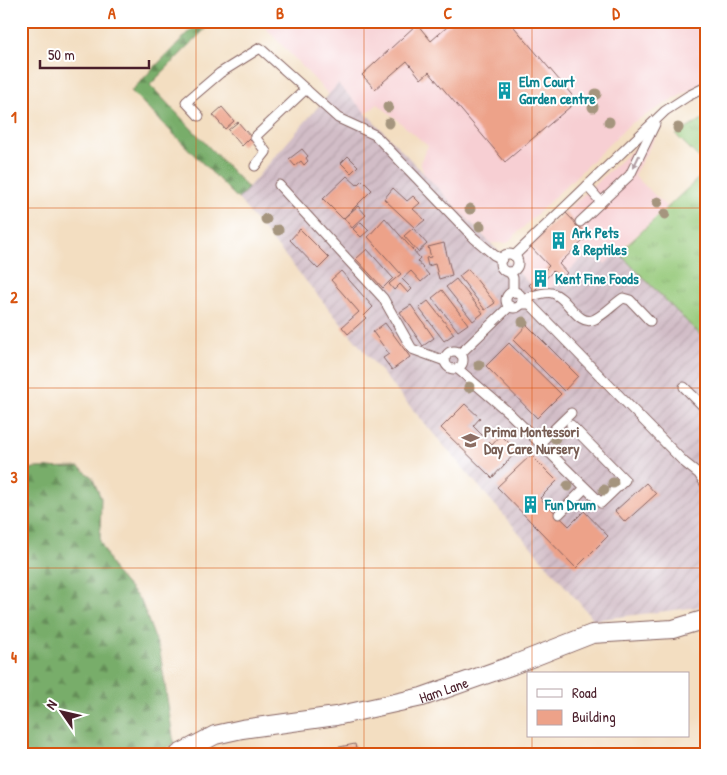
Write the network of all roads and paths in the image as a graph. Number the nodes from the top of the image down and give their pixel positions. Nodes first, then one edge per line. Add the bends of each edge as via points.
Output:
1 (706, 88) edge
2 (306, 89) junction
3 (199, 116) dead end
4 (658, 119) junction
5 (255, 166) dead end
6 (279, 185) dead end
7 (587, 186) junction
8 (601, 202) junction
9 (580, 222) dead end
10 (514, 256) junction
11 (502, 259) junction
12 (510, 272) junction
13 (513, 292) junction
14 (521, 302) junction
15 (510, 306) junction
16 (650, 321) dead end
17 (460, 354) junction
18 (445, 361) junction
19 (458, 369) junction
20 (684, 387) dead end
21 (706, 409) edge
22 (571, 413) dead end
23 (571, 425) dead end
24 (540, 443) junction
25 (702, 471) edge
26 (706, 485) edge
27 (585, 488) junction
28 (559, 514) dead end
29 (706, 619) edge
30 (178, 754) edge

1 - 4 lane via 688,96
2 - 3 lane via 260,48 220,73 186,102
2 - 5 lane via 255,138 266,152
2 - 11 lane via 338,118 374,135 474,238
4 - 7 lane
4 -> 8 lane via 630,175
6 - 18 lane via 383,298 412,349
7 - 8 lane
7 - 10 lane
8 - 9 lane
10 - 11 lane via 506,255
10 - 12 lane via 518,264
11 - 12 lane via 501,267
12 - 13 lane
13 - 14 lane via 518,293
13 - 15 lane via 507,297
14 - 15 lane via 517,307
14 - 16 lane via 547,292 553,293 588,321 624,298
14 - 25 lane via 530,304 684,462
15 - 17 lane
17 - 18 lane via 452,352 446,355
17 - 19 lane via 463,362
18 - 19 lane via 449,368
19 - 24 lane
20 - 21 lane
22 - 24 lane
23 - 27 lane via 624,480 601,502
24 - 27 lane
25 - 26 lane
27 - 28 lane
29 - 30 street, Ham Lane via 673,629 592,634 513,666 422,697 336,716 215,735

